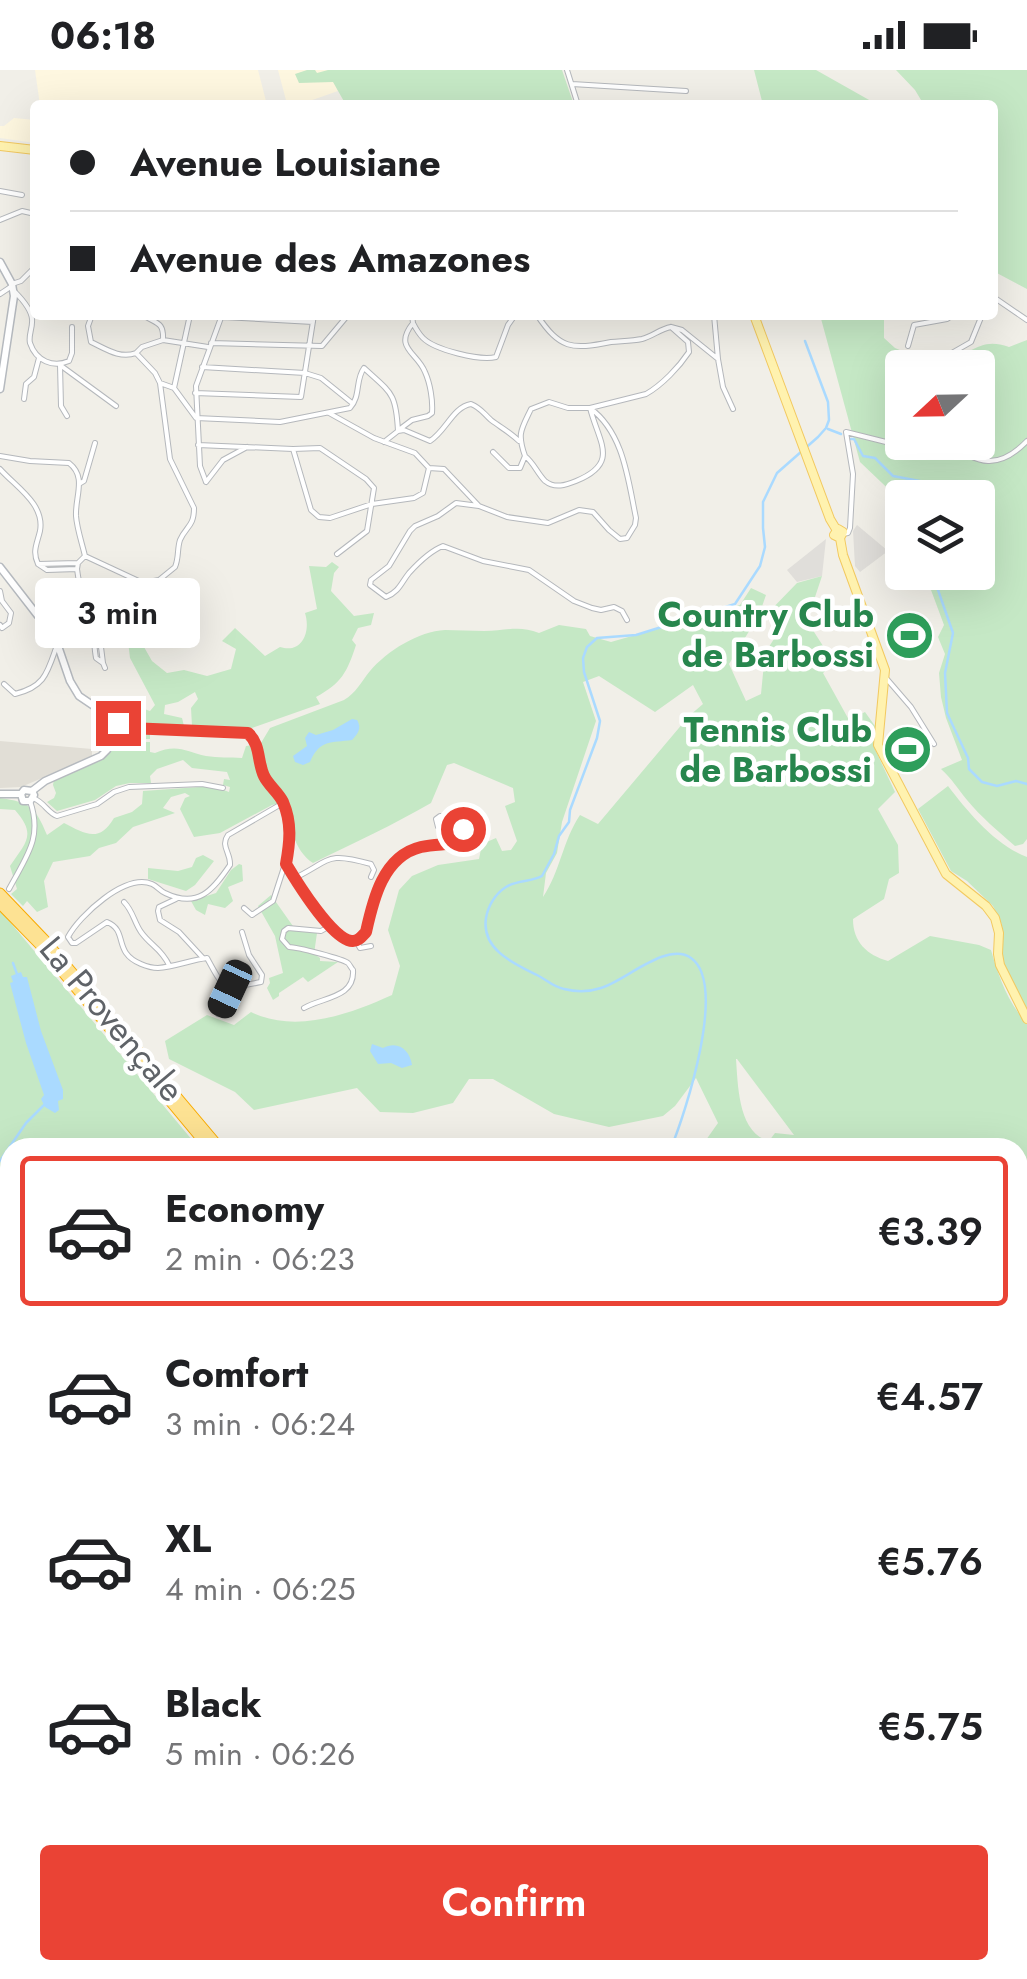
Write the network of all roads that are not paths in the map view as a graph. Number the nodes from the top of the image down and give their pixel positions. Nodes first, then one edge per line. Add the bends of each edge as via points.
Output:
1 (567, 70) edge
2 (572, 84) junction
3 (686, 90) dead end
4 (577, 100) edge
5 (0, 146) edge
6 (30, 149) edge
7 (0, 191) edge
8 (22, 195) dead end
9 (30, 213) edge
10 (0, 220) edge
11 (0, 262) edge
12 (30, 272) edge
13 (12, 287) junction
14 (0, 294) edge
15 (998, 300) edge
16 (30, 315) edge
17 (32, 320) edge
18 (90, 320) edge
19 (152, 320) edge
20 (189, 320) edge
21 (219, 320) edge
22 (314, 320) edge
23 (344, 320) edge
24 (413, 320) edge
25 (512, 320) edge
26 (541, 320) edge
27 (714, 320) edge
28 (756, 320) edge
29 (942, 320) edge
30 (980, 320) edge
31 (1027, 320) edge
32 (413, 323) junction
33 (72, 327) dead end
34 (672, 327) junction
35 (163, 340) junction
36 (186, 344) junction
37 (210, 345) junction
38 (310, 346) junction
39 (908, 346) dead end
40 (957, 350) edge
41 (136, 353) junction
42 (40, 357) junction
43 (718, 359) junction
44 (60, 365) junction
45 (202, 367) junction
46 (305, 372) junction
47 (160, 383) junction
48 (174, 388) junction
49 (0, 389) edge
50 (196, 392) junction
51 (24, 398) dead end
52 (354, 404) junction
53 (116, 406) dead end
54 (590, 408) junction
55 (732, 409) dead end
56 (326, 412) junction
57 (67, 416) dead end
58 (196, 418) junction
59 (398, 430) junction
60 (518, 441) junction
61 (1027, 441) edge
62 (384, 442) junction
63 (885, 442) edge
64 (95, 443) dead end
65 (198, 444) junction
66 (248, 447) junction
67 (293, 449) junction
68 (493, 452) dead end
69 (0, 456) edge
70 (524, 456) junction
71 (992, 460) edge
72 (429, 468) junction
73 (0, 469) edge
74 (80, 484) junction
75 (372, 504) junction
76 (479, 506) junction
77 (840, 534) junction
78 (337, 554) dead end
79 (86, 556) junction
80 (77, 566) junction
81 (0, 567) edge
82 (0, 591) edge
83 (627, 620) dead end
84 (0, 625) edge
85 (58, 643) junction
86 (104, 666) dead end
87 (886, 678) junction
88 (4, 684) dead end
89 (118, 723) junction
90 (934, 744) dead end
91 (223, 788) dead end
92 (0, 794) edge
93 (32, 796) junction
94 (283, 803) junction
95 (486, 831) dead end
96 (286, 864) junction
97 (371, 877) dead end
98 (293, 878) junction
99 (5, 891) edge
100 (179, 898) junction
101 (124, 902) dead end
102 (0, 904) edge
103 (244, 908) dead end
104 (330, 926) junction
105 (242, 932) dead end
106 (356, 941) junction
107 (372, 946) dead end
108 (203, 958) junction
109 (168, 965) junction
110 (230, 989) junction
111 (304, 1008) dead end
112 (218, 1014) dead end
113 (1027, 1019) edge
114 (201, 1138) edge
115 (212, 1138) edge

1 - 2 street
2 - 3 street
2 - 4 street
5 - 6 main road
7 - 8 street
9 - 10 street
11 - 13 street
12 - 13 street
13 - 14 street
13 - 16 street
13 - 49 street
15 - 31 street
17 - 42 street via 30,341
18 - 41 street via 92,342 119,355
19 - 35 street via 164,330
20 - 36 street
21 - 37 street
22 - 38 street
23 - 38 street via 322,346
24 - 32 street
25 - 32 street via 496,358 487,360 435,346
26 - 34 street via 563,344 582,348
27 - 43 street
28 - 77 main road
29 - 39 street via 914,325
30 - 40 street via 972,342
32 - 59 street via 406,349 426,373 432,412
33 - 44 street via 72,353
34 - 43 street
34 - 54 street via 690,348 670,374 646,394
35 - 36 street
35 - 41 street
36 - 37 street
36 - 48 street
37 - 38 street
37 - 45 street
38 - 46 street
41 - 47 street
42 - 44 street
42 - 51 street
43 - 55 street
44 - 53 street
44 - 57 street
45 - 46 street
45 - 50 street
46 - 50 street via 301,397
46 - 52 street
47 - 48 street
47 - 79 street via 170,459 194,508 175,567 143,583
48 - 58 street
50 - 58 street
52 - 56 street
52 - 59 street via 364,368 397,404
54 - 60 street via 549,402 532,409
54 - 70 street via 603,458 593,474 554,485
54 - 76 street via 623,458 636,518 627,538 620,539 593,512 579,510 548,523
56 - 58 street via 280,422
56 - 62 street
58 - 65 street
59 - 60 street via 430,441 471,404
59 - 62 street
60 - 70 street
61 - 71 street via 1009,458
62 - 72 street via 415,453
63 - 77 street via 846,432 850,531
64 - 74 street
65 - 66 street
65 - 66 street via 206,482 223,460
66 - 67 street
67 - 75 street via 320,448 333,456 374,488
67 - 75 street via 318,517
68 - 70 street via 514,469
69 - 74 street via 68,463
72 - 75 street via 422,493
72 - 76 street via 444,470
73 - 80 street via 38,512 38,564
74 - 79 street via 76,513
75 - 78 street via 367,532
76 - 83 street via 456,502 415,526 370,586 386,597 394,594 421,560 444,546 530,570 574,601 601,610 614,606
77 - 87 main road
79 - 80 street
80 - 86 street
81 - 85 street via 38,616 54,622
82 - 84 street via 11,613 10,623
85 - 88 street via 38,684 14,694
85 - 89 street via 79,696
87 - 90 street
87 - 113 main road via 878,732 882,753 946,874 996,918 1000,966
89 - 93 street via 101,756 45,781
89 - 94 street via 248,733
91 - 93 street via 129,787 57,816
92 - 93 street via 20,794 23,801
93 - 99 street via 34,841
94 - 96 street via 290,825
94 - 100 street via 228,835 230,865 209,893
95 - 106 street via 470,819 440,816 438,827 463,829 466,838 402,856 387,872 366,932
96 - 98 street
96 - 103 street via 273,901 252,915
97 - 98 street via 371,864 340,856
98 - 104 street
99 - 115 highway, La Provençale
100 - 108 street via 160,906 160,920
100 - 109 street via 151,884 123,887 68,937 79,942 106,922 117,928 130,958 154,968
101 - 109 street
102 - 114 highway, La Provençale
104 - 106 street
104 - 111 street via 288,928 282,935 289,947 342,960 353,970 347,990
105 - 110 street via 261,982
106 - 107 street via 360,948
108 - 109 street
108 - 110 street
110 - 112 street

